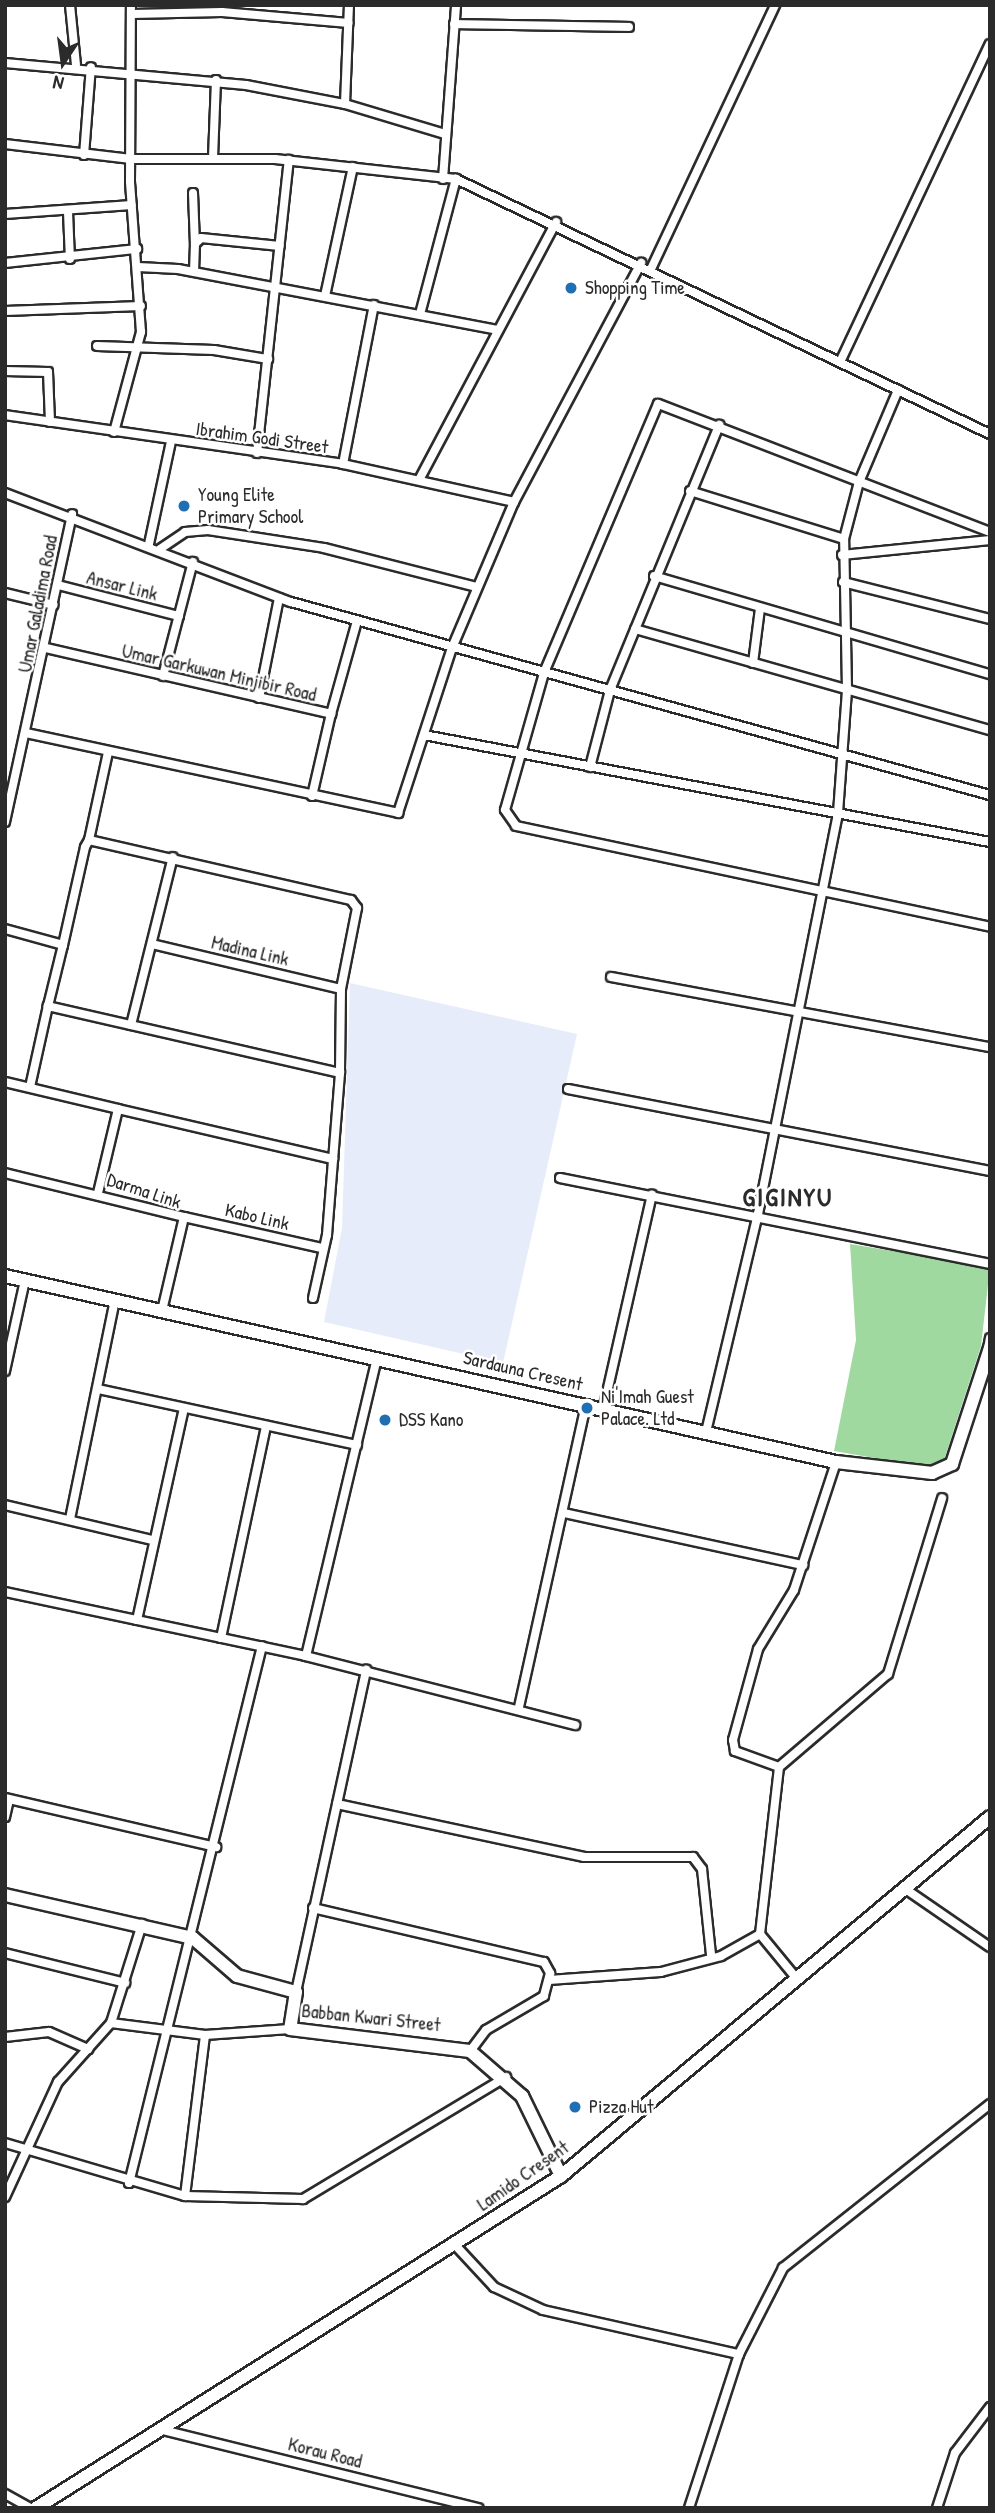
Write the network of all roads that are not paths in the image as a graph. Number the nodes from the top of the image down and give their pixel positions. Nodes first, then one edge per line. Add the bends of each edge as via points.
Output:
1 (70, 5) edge
2 (349, 5) edge
3 (456, 5) edge
4 (775, 5) edge
5 (131, 9) edge
6 (349, 23) junction
7 (454, 24) junction
8 (629, 27) dead end
9 (990, 44) edge
10 (5, 63) edge
11 (76, 65) junction
12 (91, 66) junction
13 (134, 72) junction
14 (216, 80) junction
15 (345, 104) junction
16 (445, 134) junction
17 (5, 144) edge
18 (84, 155) junction
19 (213, 158) junction
20 (131, 159) junction
21 (289, 160) junction
22 (353, 167) junction
23 (443, 178) junction
24 (456, 179) junction
25 (193, 193) dead end
26 (132, 205) junction
27 (68, 212) junction
28 (5, 214) edge
29 (556, 222) junction
30 (195, 244) junction
31 (280, 246) junction
32 (137, 249) junction
33 (70, 259) junction
34 (5, 263) edge
35 (641, 264) junction
36 (138, 267) junction
37 (652, 269) junction
38 (194, 272) junction
39 (276, 288) junction
40 (325, 296) junction
41 (374, 305) junction
42 (141, 306) junction
43 (5, 312) edge
44 (420, 314) junction
45 (497, 330) junction
46 (139, 344) junction
47 (97, 346) dead end
48 (268, 359) junction
49 (841, 360) junction
50 (5, 371) edge
51 (898, 390) junction
52 (5, 415) edge
53 (50, 422) junction
54 (719, 425) junction
55 (114, 432) junction
56 (990, 434) edge
57 (171, 441) junction
58 (257, 453) junction
59 (343, 464) junction
60 (420, 478) junction
61 (859, 482) junction
62 (690, 491) junction
63 (5, 493) edge
64 (513, 502) junction
65 (72, 514) junction
66 (990, 532) edge
67 (844, 539) junction
68 (990, 540) edge
69 (149, 544) junction
70 (160, 549) junction
71 (842, 555) junction
72 (192, 562) junction
73 (654, 576) junction
74 (843, 582) junction
75 (58, 586) junction
76 (477, 587) junction
77 (5, 593) edge
78 (279, 598) junction
79 (54, 605) junction
80 (760, 608) junction
81 (179, 617) junction
82 (990, 619) edge
83 (357, 621) junction
84 (635, 629) junction
85 (845, 634) junction
86 (46, 648) junction
87 (452, 649) junction
88 (753, 663) junction
89 (544, 673) junction
90 (990, 674) edge
91 (163, 676) junction
92 (847, 689) junction
93 (610, 690) junction
94 (259, 698) junction
95 (331, 714) junction
96 (990, 730) edge
97 (26, 733) junction
98 (424, 735) junction
99 (108, 752) junction
100 (845, 754) junction
101 (519, 756) junction
102 (590, 767) junction
103 (990, 795) edge
104 (312, 796) junction
105 (838, 814) junction
106 (5, 822) edge
107 (89, 840) junction
108 (990, 842) edge
109 (173, 857) junction
110 (821, 892) junction
111 (990, 927) edge
112 (5, 929) edge
113 (152, 944) junction
114 (63, 945) junction
115 (611, 977) dead end
116 (341, 989) junction
117 (48, 1006) junction
118 (801, 1012) junction
119 (131, 1025) junction
120 (990, 1047) edge
121 (340, 1073) junction
122 (5, 1082) edge
123 (30, 1087) junction
124 (568, 1089) dead end
125 (118, 1109) junction
126 (776, 1127) junction
127 (333, 1159) junction
128 (990, 1171) edge
129 (5, 1172) edge
130 (559, 1178) dead end
131 (98, 1193) junction
132 (652, 1195) junction
133 (758, 1214) junction
134 (184, 1217) junction
135 (322, 1248) junction
136 (990, 1264) edge
137 (5, 1276) edge
138 (25, 1280) junction
139 (313, 1298) dead end
140 (115, 1300) junction
141 (162, 1311) junction
142 (989, 1345) edge
143 (377, 1357) junction
144 (5, 1369) edge
145 (98, 1388) junction
146 (586, 1406) junction
147 (184, 1408) junction
148 (603, 1410) junction
149 (266, 1426) junction
150 (706, 1432) junction
151 (357, 1445) junction
152 (836, 1462) junction
153 (942, 1498) dead end
154 (5, 1505) edge
155 (564, 1513) junction
156 (70, 1519) junction
157 (152, 1540) junction
158 (803, 1565) junction
159 (5, 1592) edge
160 (137, 1620) junction
161 (221, 1638) junction
162 (262, 1646) junction
163 (306, 1656) junction
164 (366, 1670) junction
165 (519, 1707) junction
166 (575, 1725) dead end
167 (779, 1767) junction
168 (7, 1799) edge
169 (337, 1804) junction
170 (5, 1817) edge
171 (990, 1817) edge
172 (216, 1847) junction
173 (904, 1888) junction
174 (5, 1895) edge
175 (313, 1908) junction
176 (142, 1924) junction
177 (760, 1934) junction
178 (193, 1938) junction
179 (990, 1947) edge
180 (5, 1954) edge
181 (712, 1955) junction
182 (797, 1979) junction
183 (549, 1980) junction
184 (125, 1983) junction
185 (296, 1992) junction
186 (111, 2023) junction
187 (169, 2028) junction
188 (290, 2029) junction
189 (205, 2035) junction
190 (5, 2037) edge
191 (88, 2049) junction
192 (470, 2051) junction
193 (506, 2077) junction
194 (990, 2104) edge
195 (5, 2143) edge
196 (29, 2151) junction
197 (561, 2176) junction
198 (129, 2183) junction
199 (185, 2196) junction
200 (5, 2197) edge
201 (456, 2246) junction
202 (739, 2354) junction
203 (990, 2407) edge
204 (163, 2430) junction
205 (5, 2494) edge
206 (30, 2508) edge
207 (36, 2508) edge
208 (479, 2508) edge
209 (689, 2508) edge
210 (937, 2508) edge

1 - 11 street
2 - 6 street
3 - 7 street
4 - 37 street
5 - 6 street
5 - 13 street
6 - 15 street
7 - 8 street
7 - 16 street
9 - 49 street
10 - 11 street
11 - 12 street
12 - 13 street
12 - 18 street
13 - 14 street
13 - 20 street
14 - 15 street
14 - 19 street
15 - 16 street
16 - 23 street
17 - 18 street
18 - 20 street
19 - 20 street
19 - 21 street
20 - 26 street
21 - 22 street
21 - 31 street
22 - 23 street
22 - 40 street
23 - 24 street
24 - 29 street
24 - 44 street
25 - 30 street
26 - 27 street
26 - 32 street
27 - 28 street
27 - 33 street
29 - 35 street
29 - 45 street
30 - 31 street via 201,238
30 - 38 street
31 - 39 street
32 - 33 street
32 - 36 street
33 - 34 street
35 - 37 street
35 - 64 street
36 - 38 street
36 - 42 street
37 - 49 street
38 - 39 street
39 - 40 street
39 - 48 street
40 - 41 street
41 - 44 street
41 - 59 street
42 - 43 street
42 - 46 street
44 - 45 street
45 - 60 street
46 - 47 street
46 - 48 street
46 - 55 street
48 - 58 street
49 - 51 street
50 - 53 street via 48,372
51 - 56 street
51 - 61 street
52 - 53 street, Ibrahim Godi Street
53 - 55 street, Ibrahim Godi Street
54 - 61 street
54 - 62 street
54 - 89 street via 668,405 652,410
55 - 57 street, Ibrahim Godi Street
57 - 58 street, Ibrahim Godi Street
57 - 69 street
58 - 59 street, Ibrahim Godi Street
59 - 60 street, Ibrahim Godi Street
60 - 64 street, Ibrahim Godi Street
61 - 66 street
61 - 67 street
62 - 67 street
62 - 73 street
63 - 65 street
64 - 76 street
65 - 69 street
65 - 75 street, Umar Galadima Road
67 - 71 street
68 - 71 street
69 - 70 street
70 - 72 street
70 - 76 street via 186,532 208,530 324,548
71 - 74 street
72 - 78 street
72 - 81 street
73 - 80 street
73 - 84 street
74 - 82 street
74 - 85 street
75 - 79 street, Umar Galadima Road
75 - 81 street, Ansar Link
76 - 87 street
77 - 79 street
78 - 83 street
78 - 94 street
79 - 86 street, Umar Galadima Road
80 - 85 street
80 - 88 street
81 - 91 street
83 - 87 street
83 - 95 street, Umar Garkuwan Minjibir Road
84 - 88 street
84 - 93 street
85 - 90 street
85 - 92 street
86 - 91 street, Umar Garkuwan Minjibir Road
86 - 97 street, Umar Galadima Road
87 - 89 street
87 - 98 street
88 - 92 street
89 - 93 street
89 - 101 street
91 - 94 street, Umar Garkuwan Minjibir Road
92 - 96 street
92 - 100 street
93 - 100 street
93 - 102 street
94 - 95 street, Umar Garkuwan Minjibir Road
95 - 104 street
97 - 99 street
97 - 106 street, Umar Galadima Road
98 - 101 street
98 - 104 street via 398,813
99 - 104 street
99 - 107 street
100 - 103 street
100 - 105 street
101 - 102 street
101 - 110 street via 505,810 516,826
102 - 105 street
105 - 108 street
105 - 110 street
107 - 109 street
107 - 114 street
109 - 113 street
109 - 116 street via 351,900 357,908
110 - 111 street
110 - 118 street
112 - 114 street
113 - 116 street, Madina Link
113 - 119 street
114 - 117 street
115 - 118 street
116 - 121 street
117 - 119 street
117 - 123 street
118 - 120 street
118 - 126 street
119 - 121 street
121 - 127 street
122 - 123 street
123 - 125 street
124 - 126 street
125 - 127 street
125 - 131 street
126 - 128 street
126 - 133 street
127 - 135 street
129 - 131 street, Darma Link
130 - 132 street
131 - 134 street, Darma Link
132 - 133 street
132 - 148 street
133 - 136 street
133 - 150 street
134 - 135 street, Kabo Link
134 - 141 street, Darma Link
135 - 139 street
137 - 138 street, Sardauna Cresent
138 - 140 street, Sardauna Cresent
138 - 144 street
140 - 141 street, Sardauna Cresent
140 - 145 street
141 - 143 street, Sardauna Cresent
142 - 152 street, Sardauna Cresent via 952,1464 944,1472
143 - 146 street, Sardauna Cresent
143 - 151 street
145 - 147 street
145 - 156 street
146 - 148 street, Sardauna Cresent
146 - 155 street
147 - 149 street
147 - 157 street
148 - 150 street, Sardauna Cresent
149 - 151 street
149 - 161 street
150 - 152 street, Sardauna Cresent
151 - 163 street
152 - 158 street
153 - 167 street via 888,1674
154 - 156 street
155 - 158 street
155 - 165 street
156 - 157 street
157 - 160 street
158 - 167 street via 758,1649 732,1747
159 - 160 street
160 - 161 street
161 - 162 street
162 - 163 street
162 - 172 street
163 - 164 street
164 - 165 street
164 - 169 street
165 - 166 street
167 - 177 street
168 - 170 street
168 - 172 street
169 - 175 street
169 - 181 street via 584,1857 693,1857 702,1869
171 - 173 street, Lamido Cresent
172 - 178 street
173 - 179 street
173 - 182 street, Lamido Cresent
174 - 176 street, Babban Kwari Street
175 - 183 street via 528,1954 544,1962
175 - 185 street
176 - 178 street, Babban Kwari Street
176 - 184 street
177 - 181 street
177 - 182 street
178 - 185 street, Babban Kwari Street via 237,1976
178 - 187 street
180 - 184 street
181 - 183 street via 661,1972
182 - 197 street, Lamido Cresent
183 - 192 street via 544,1996 486,2030
184 - 186 street
185 - 188 street, Babban Kwari Street
186 - 187 street
186 - 191 street
187 - 189 street
187 - 198 street
188 - 189 street
188 - 192 street, Babban Kwari Street
189 - 199 street
190 - 191 street via 49,2032
191 - 196 street via 58,2082
192 - 193 street, Babban Kwari Street
193 - 197 street, Babban Kwari Street via 535,2118
193 - 199 street via 303,2199
194 - 202 street via 783,2268
195 - 196 street
196 - 198 street
196 - 200 street
197 - 201 street, Lamido Cresent
198 - 199 street
201 - 202 street via 494,2287 543,2310
201 - 204 street, Lamido Cresent
202 - 209 street
203 - 210 street via 955,2453
204 - 207 street, Lamido Cresent
204 - 208 street, Korau Road
205 - 206 street

